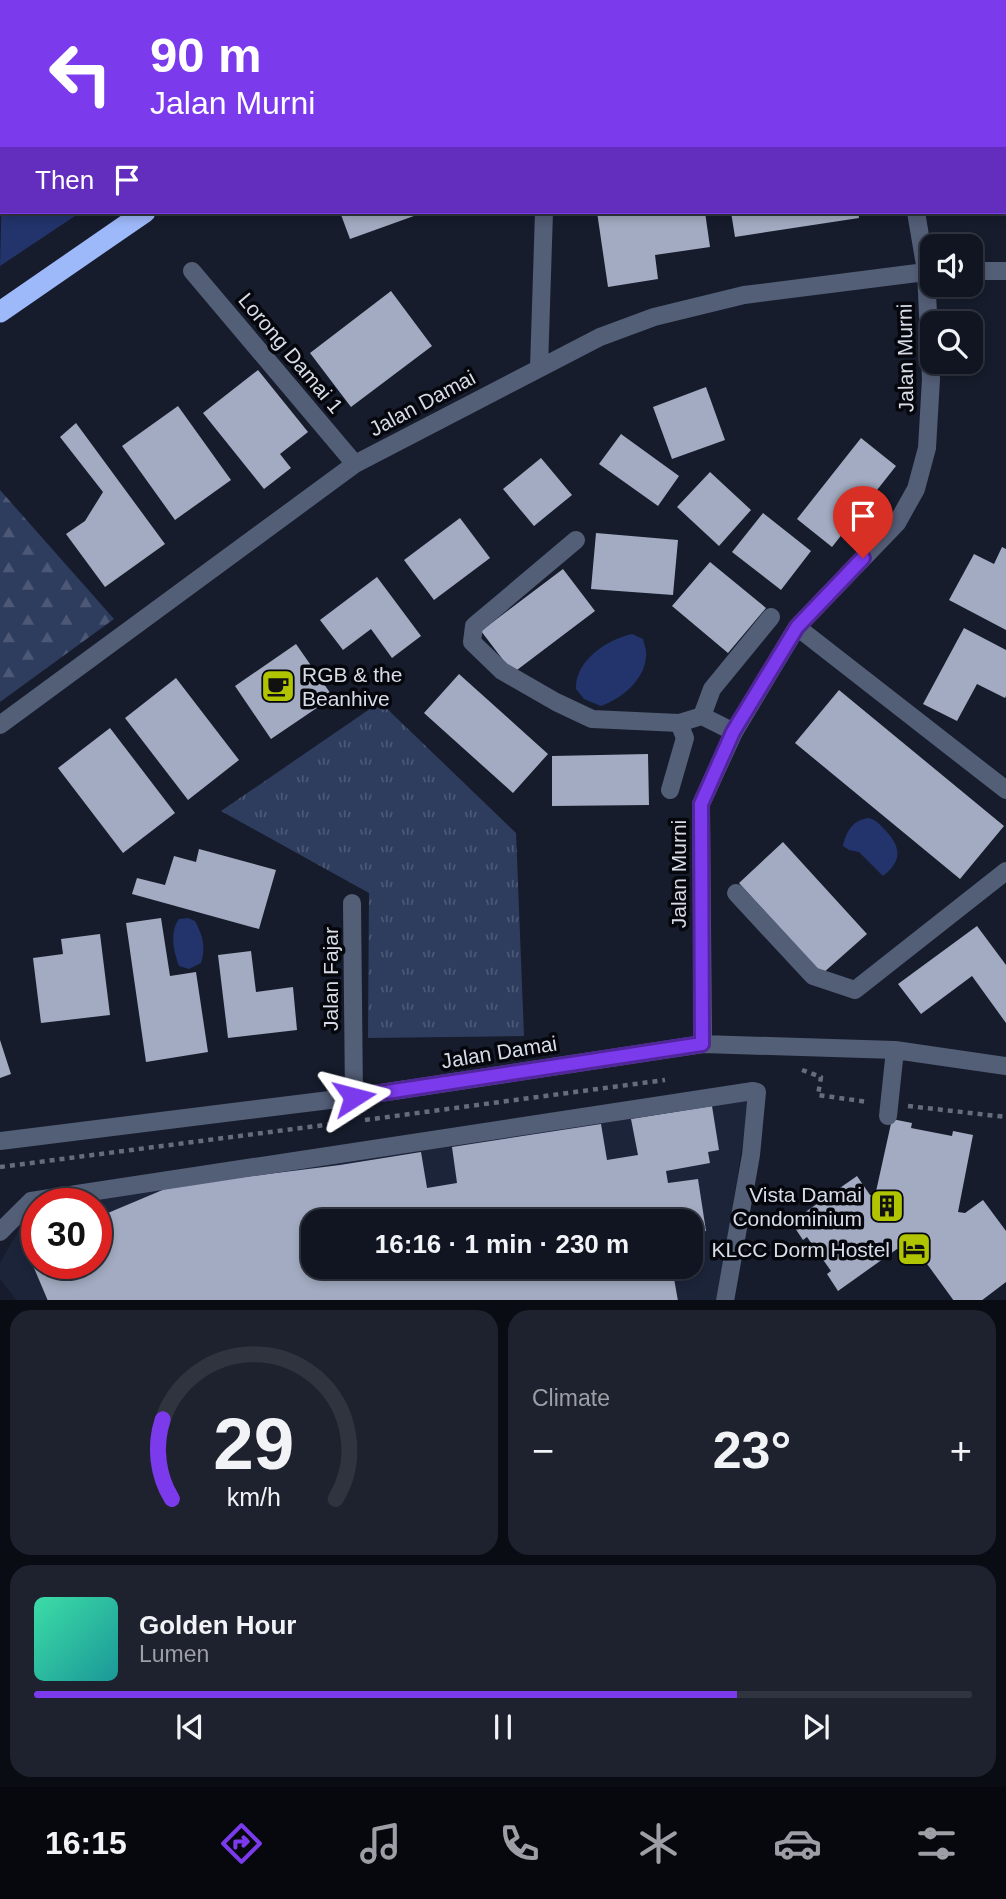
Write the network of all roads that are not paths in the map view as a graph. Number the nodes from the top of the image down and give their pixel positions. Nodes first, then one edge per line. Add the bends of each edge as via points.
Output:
1 (142, 214) edge
2 (544, 214) edge
3 (916, 214) edge
4 (921, 234) edge
5 (191, 271) dead end
6 (983, 271) edge
7 (1006, 271) edge
8 (920, 272) edge
9 (930, 297) edge
10 (0, 312) edge
11 (539, 368) junction
12 (355, 464) junction
13 (576, 540) dead end
14 (771, 617) dead end
15 (797, 627) junction
16 (702, 716) junction
17 (679, 723) junction
18 (0, 725) edge
19 (733, 732) junction
20 (670, 790) dead end
21 (1006, 790) edge
22 (1006, 871) edge
23 (736, 893) dead end
24 (352, 903) dead end
25 (702, 1044) junction
26 (895, 1051) junction
27 (1006, 1066) edge
28 (354, 1097) junction
29 (888, 1110) road end
30 (754, 1134) junction
31 (0, 1141) edge
32 (0, 1232) edge
33 (725, 1300) edge
34 (736, 1300) edge

1 - 10 highway
2 - 11 street
3 - 4 street, Jalan Murni
5 - 12 street, Lorong Damai 1
6 - 7 street
8 - 11 street, Jalan Damai via 744,295 654,317 600,337
9 - 15 street, Jalan Murni via 927,448 916,489 897,523
11 - 12 street, Jalan Damai
12 - 18 street, Jalan Damai
13 - 17 street via 474,626 472,642 502,671 592,719
14 - 16 street via 712,689
15 - 19 street, Jalan Murni
15 - 21 street
16 - 17 street
16 - 19 street
17 - 20 street via 685,738
19 - 25 street, Jalan Murni via 701,804
22 - 23 street via 855,990 813,976
24 - 28 street, Jalan Fajar
25 - 26 street, Jalan Damai
25 - 28 street, Jalan Damai
26 - 27 street, Jalan Damai
26 - 29 street
28 - 31 street, Jalan Damai
30 - 32 street via 757,1092 753,1091 32,1201
30 - 33 street
30 - 34 street via 764,1140

